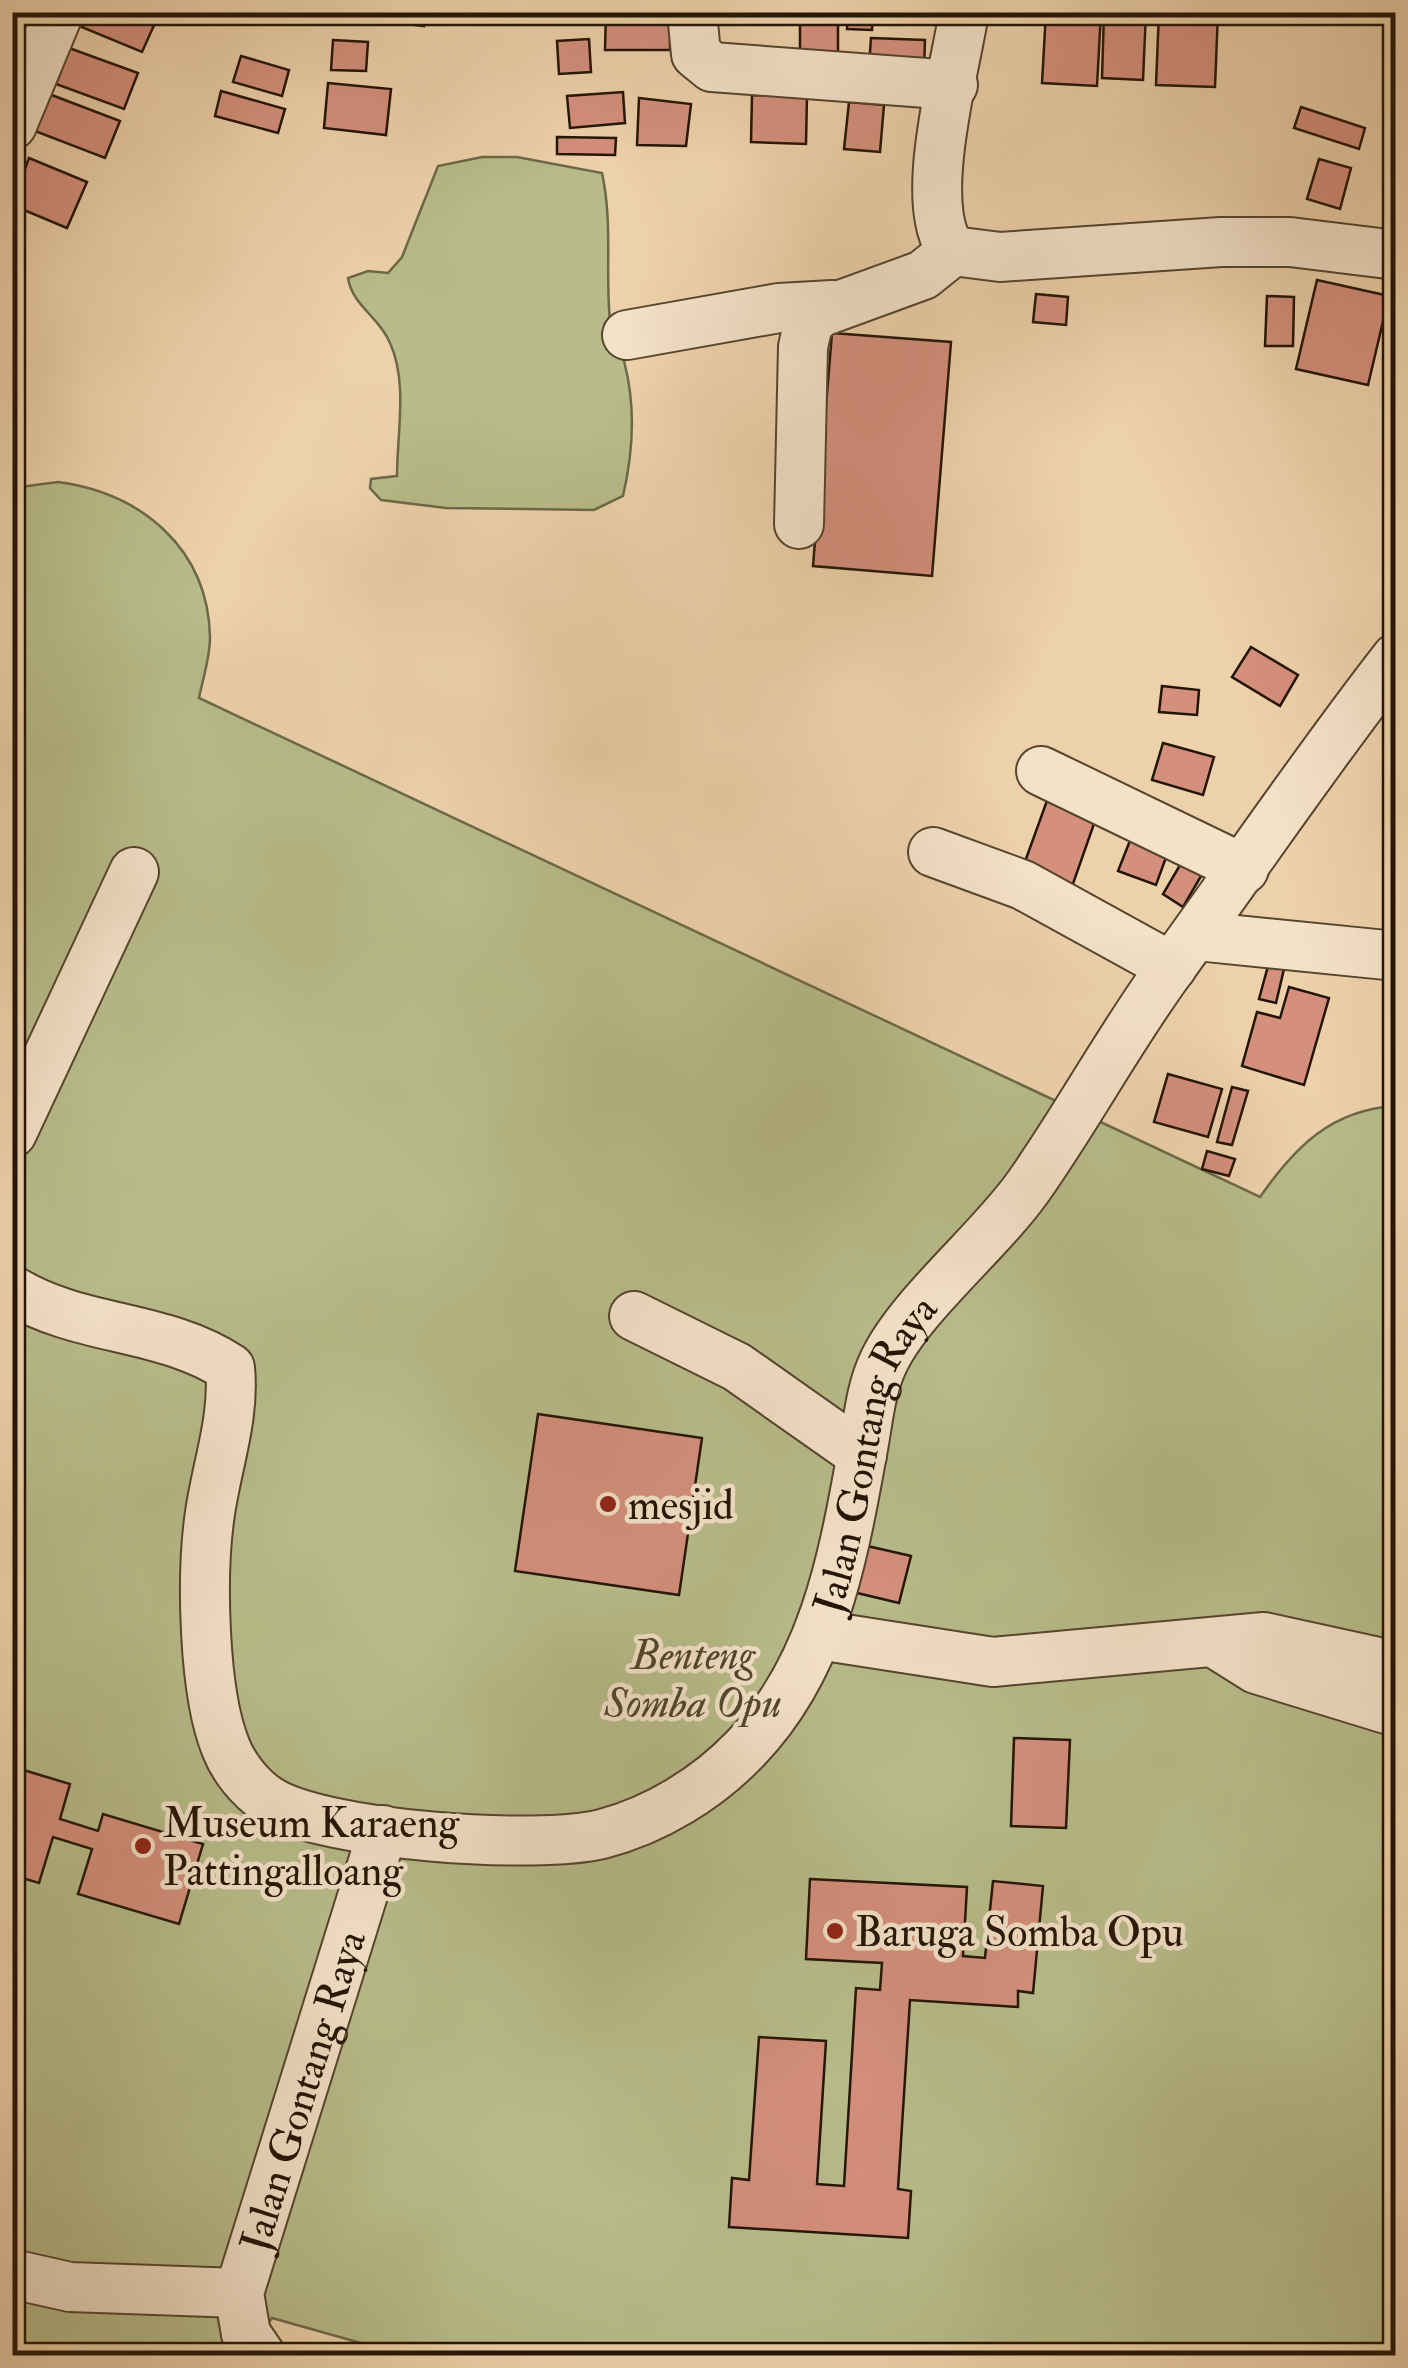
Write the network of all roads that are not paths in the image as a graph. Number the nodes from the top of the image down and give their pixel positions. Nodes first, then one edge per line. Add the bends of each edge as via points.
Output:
1 (59, 12) edge
2 (692, 12) edge
3 (964, 12) edge
4 (953, 85) junction
5 (12, 125) edge
6 (953, 252) junction
7 (1396, 256) edge
8 (832, 305) junction
9 (627, 335) dead end
10 (799, 524) dead end
11 (1396, 658) edge
12 (1041, 771) dead end
13 (933, 852) dead end
14 (1244, 869) junction
15 (134, 872) dead end
16 (1184, 951) junction
17 (1396, 956) edge
18 (17, 1108) edge
19 (12, 1290) edge
20 (634, 1316) dead end
21 (862, 1456) junction
22 (819, 1635) junction
23 (1214, 1642) junction
24 (1396, 1666) edge
25 (1396, 1712) edge
26 (383, 1830) junction
27 (12, 2274) edge
28 (240, 2293) junction
29 (261, 2356) edge

1 - 5 street
2 - 4 street via 696,54 712,67
3 - 4 street
4 - 6 street via 937,192 941,233
6 - 7 street via 1000,257 1290,242
6 - 8 street via 923,275
8 - 9 street
8 - 10 street via 808,324 803,347
11 - 14 street, Jalan Gontang Raya
12 - 14 street
13 - 16 street
14 - 16 street, Jalan Gontang Raya
15 - 18 street
16 - 17 street
16 - 21 street, Jalan Gontang Raya via 1026,1188 885,1358 870,1399
19 - 26 street via 73,1318 203,1350 230,1368 233,1396 204,1564 209,1653 225,1746 252,1787 272,1803
20 - 21 street via 737,1367
21 - 22 street, Jalan Gontang Raya
22 - 23 street via 992,1662
22 - 26 street, Jalan Gontang Raya via 781,1709 742,1753 647,1818 599,1834 545,1840
23 - 24 street via 1264,1637
23 - 25 street via 1256,1669
26 - 28 street, Jalan Gontang Raya
27 - 28 street via 70,2287
28 - 29 street via 246,2334

